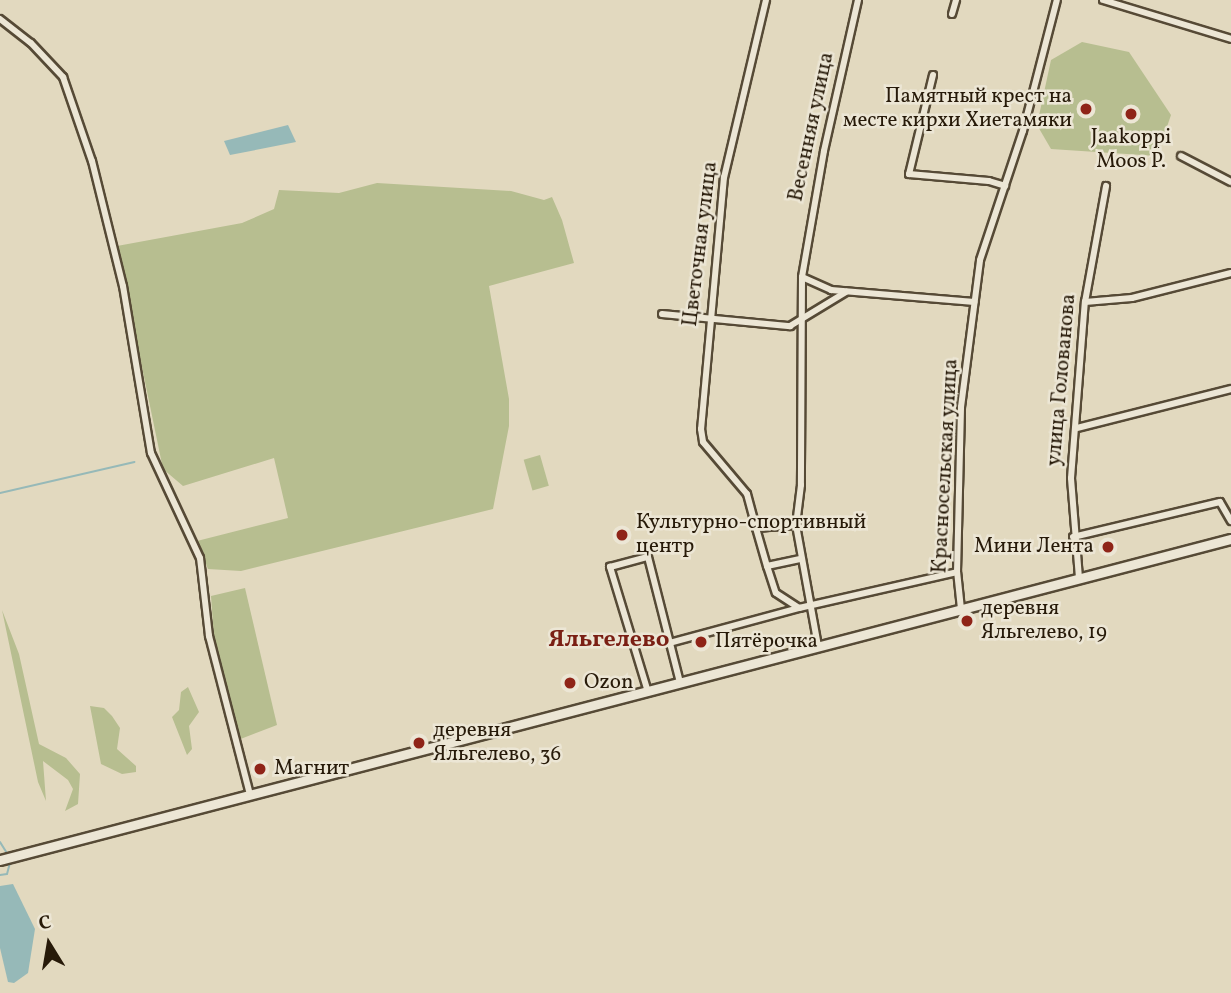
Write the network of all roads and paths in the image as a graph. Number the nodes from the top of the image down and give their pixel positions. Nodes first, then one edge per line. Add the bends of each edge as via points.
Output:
1 (766, 0) edge
2 (858, 0) edge
3 (956, 0) edge
4 (1057, 0) edge
5 (1103, 0) edge
6 (1139, 0) edge
7 (1139, 11) junction
8 (952, 14) dead end
9 (0, 19) edge
10 (1231, 39) edge
11 (933, 75) dead end
12 (1181, 156) dead end
13 (1231, 181) edge
14 (1005, 186) junction
15 (1106, 187) dead end
16 (1231, 272) edge
17 (802, 277) junction
18 (848, 292) junction
19 (974, 302) junction
20 (1085, 302) junction
21 (662, 314) dead end
22 (709, 321) junction
23 (799, 324) junction
24 (1231, 389) edge
25 (1077, 428) junction
26 (1231, 521) edge
27 (796, 525) junction
28 (757, 528) junction
29 (1073, 537) junction
30 (1231, 539) edge
31 (801, 559) junction
32 (767, 566) junction
33 (957, 572) junction
34 (1079, 578) junction
35 (808, 606) junction
36 (799, 608) junction
37 (961, 609) junction
38 (669, 643) junction
39 (818, 646) junction
40 (680, 683) junction
41 (648, 692) junction
42 (250, 795) junction
43 (0, 860) edge

1 - 22 street, Цветочная улица via 724,177
2 - 17 street, Весенняя улица
3 - 8 street
4 - 14 street, Красносельская улица
5 - 7 street
6 - 7 street
7 - 10 street
9 - 42 street via 32,43 63,77 92,160 123,286 151,453 200,558 209,636
11 - 14 street via 909,173
12 - 13 street
14 - 19 street, Красносельская улица via 987,232
15 - 20 street, улица Голованова
16 - 20 street via 1132,298
17 - 18 street
17 - 23 street, Весенняя улица
18 - 19 street
18 - 23 street
19 - 33 street, Красносельская улица via 961,407
20 - 25 street, улица Голованова
21 - 22 street
22 - 23 street
22 - 28 street, Цветочная улица via 701,429 710,451 747,494
23 - 27 street, Весенняя улица via 801,485
24 - 25 street
25 - 29 street, улица Голованова via 1071,478
26 - 29 street via 1220,502
27 - 28 street
27 - 31 street, Весенняя улица
28 - 32 street
29 - 34 street, улица Голованова
30 - 34 main road
31 - 32 street
31 - 35 street, Весенняя улица
32 - 36 street via 776,593
33 - 35 street
33 - 37 street, Красносельская улица
34 - 37 main road
35 - 36 street
35 - 39 street, Весенняя улица
36 - 38 street
37 - 39 main road
38 - 40 street
38 - 41 street via 648,556 610,568
39 - 40 main road
40 - 41 main road
41 - 42 main road
42 - 43 main road

